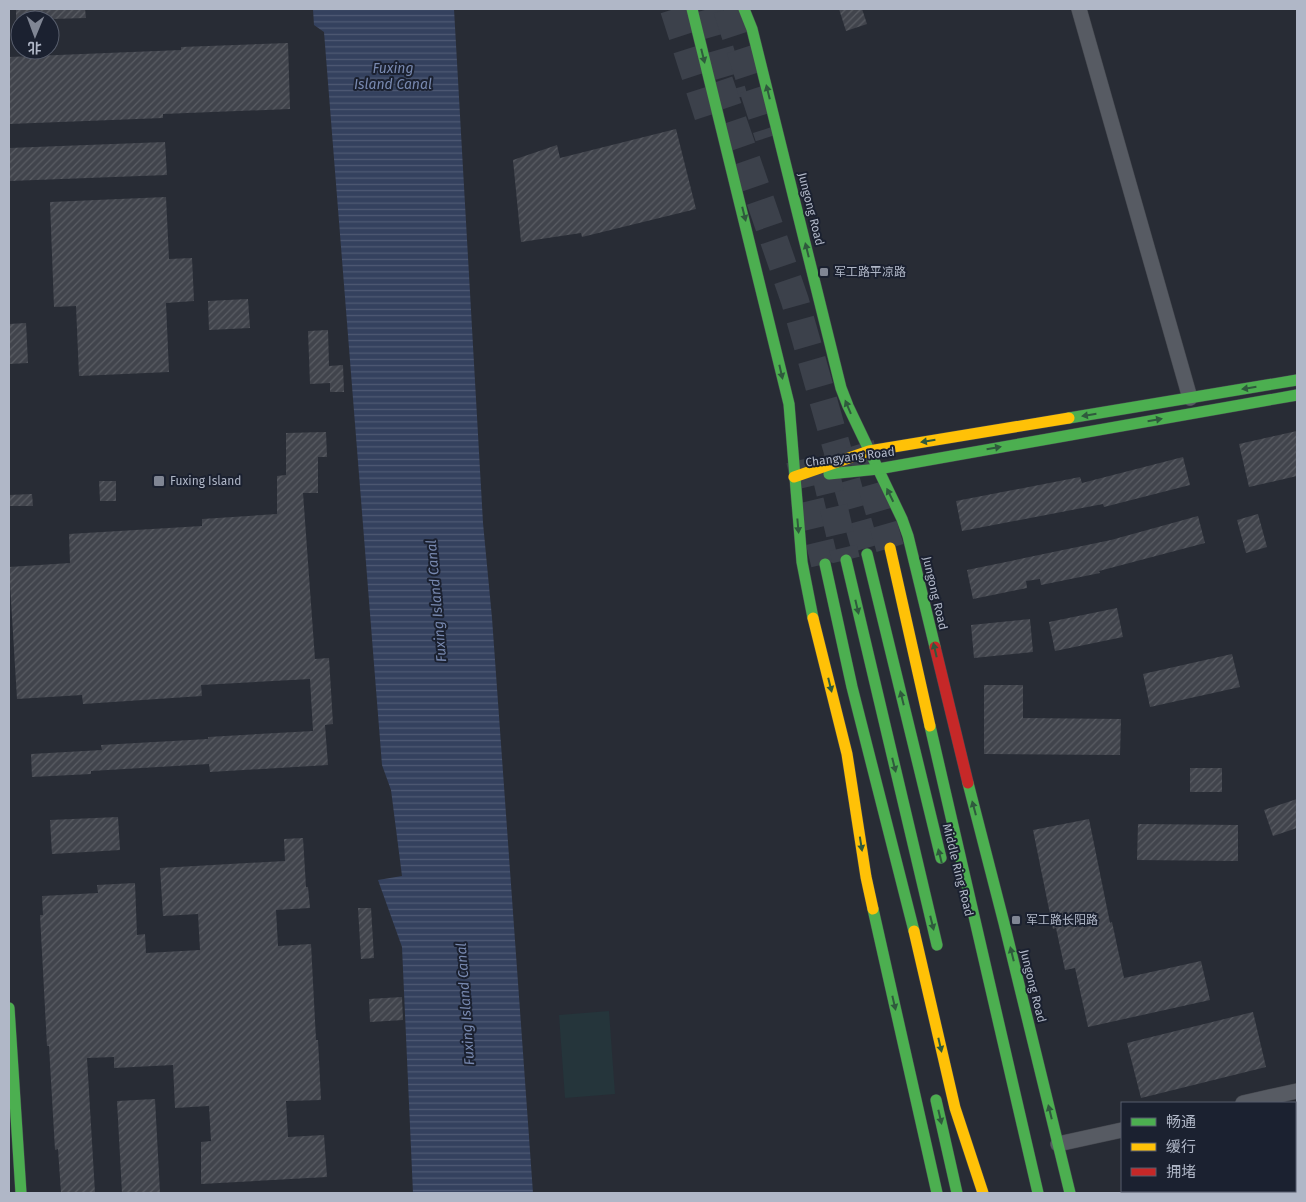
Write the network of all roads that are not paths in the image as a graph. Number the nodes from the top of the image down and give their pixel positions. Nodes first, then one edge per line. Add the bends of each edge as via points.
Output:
1 (692, 9) edge
2 (744, 9) edge
3 (1079, 9) edge
4 (1297, 380) edge
5 (1297, 395) edge
6 (1190, 398) junction
7 (869, 451) junction
8 (878, 469) junction
9 (794, 477) junction
10 (890, 548) tunnel mouth
11 (867, 554) tunnel mouth
12 (846, 560) tunnel mouth
13 (825, 564) tunnel mouth
14 (887, 828) junction
15 (943, 867) dead end
16 (976, 930) junction
17 (902, 932) dead end
18 (939, 955) dead end
19 (9, 1008) edge
20 (933, 1087) dead end
21 (1297, 1091) edge
22 (1248, 1102) edge
23 (1035, 1128) dead end
24 (1121, 1130) edge
25 (1058, 1144) junction
26 (979, 1145) dead end
27 (21, 1193) edge
28 (937, 1193) edge
29 (957, 1193) edge
30 (985, 1193) edge
31 (1038, 1193) edge
32 (1070, 1193) edge

1 -> 9 main road via 789,404
7 -> 2 main road, Jungong Road via 841,388 752,29
3 - 6 street
4 -> 6 main road, Changyang Road
8 -> 5 main road, Changyang Road
6 -> 7 main road, Changyang Road
7 - 8 main road, Jungong Road
7 - 9 main road, Changyang Road
8 - 9 main road, Changyang Road
25 -> 8 main road, Jungong Road via 908,536
9 -> 28 main road via 806,586 847,754 866,877
10 - 16 main road
15 -> 11 main road, Middle Ring Road
12 -> 18 main road
13 - 14 main road
14 - 17 main road
14 -> 30 main road via 955,1108
16 - 23 main road
16 - 31 main road
19 - 27 main road
20 -> 29 main road
21 - 22 street
24 - 25 street
25 - 32 main road, Jungong Road
26 - 30 main road

